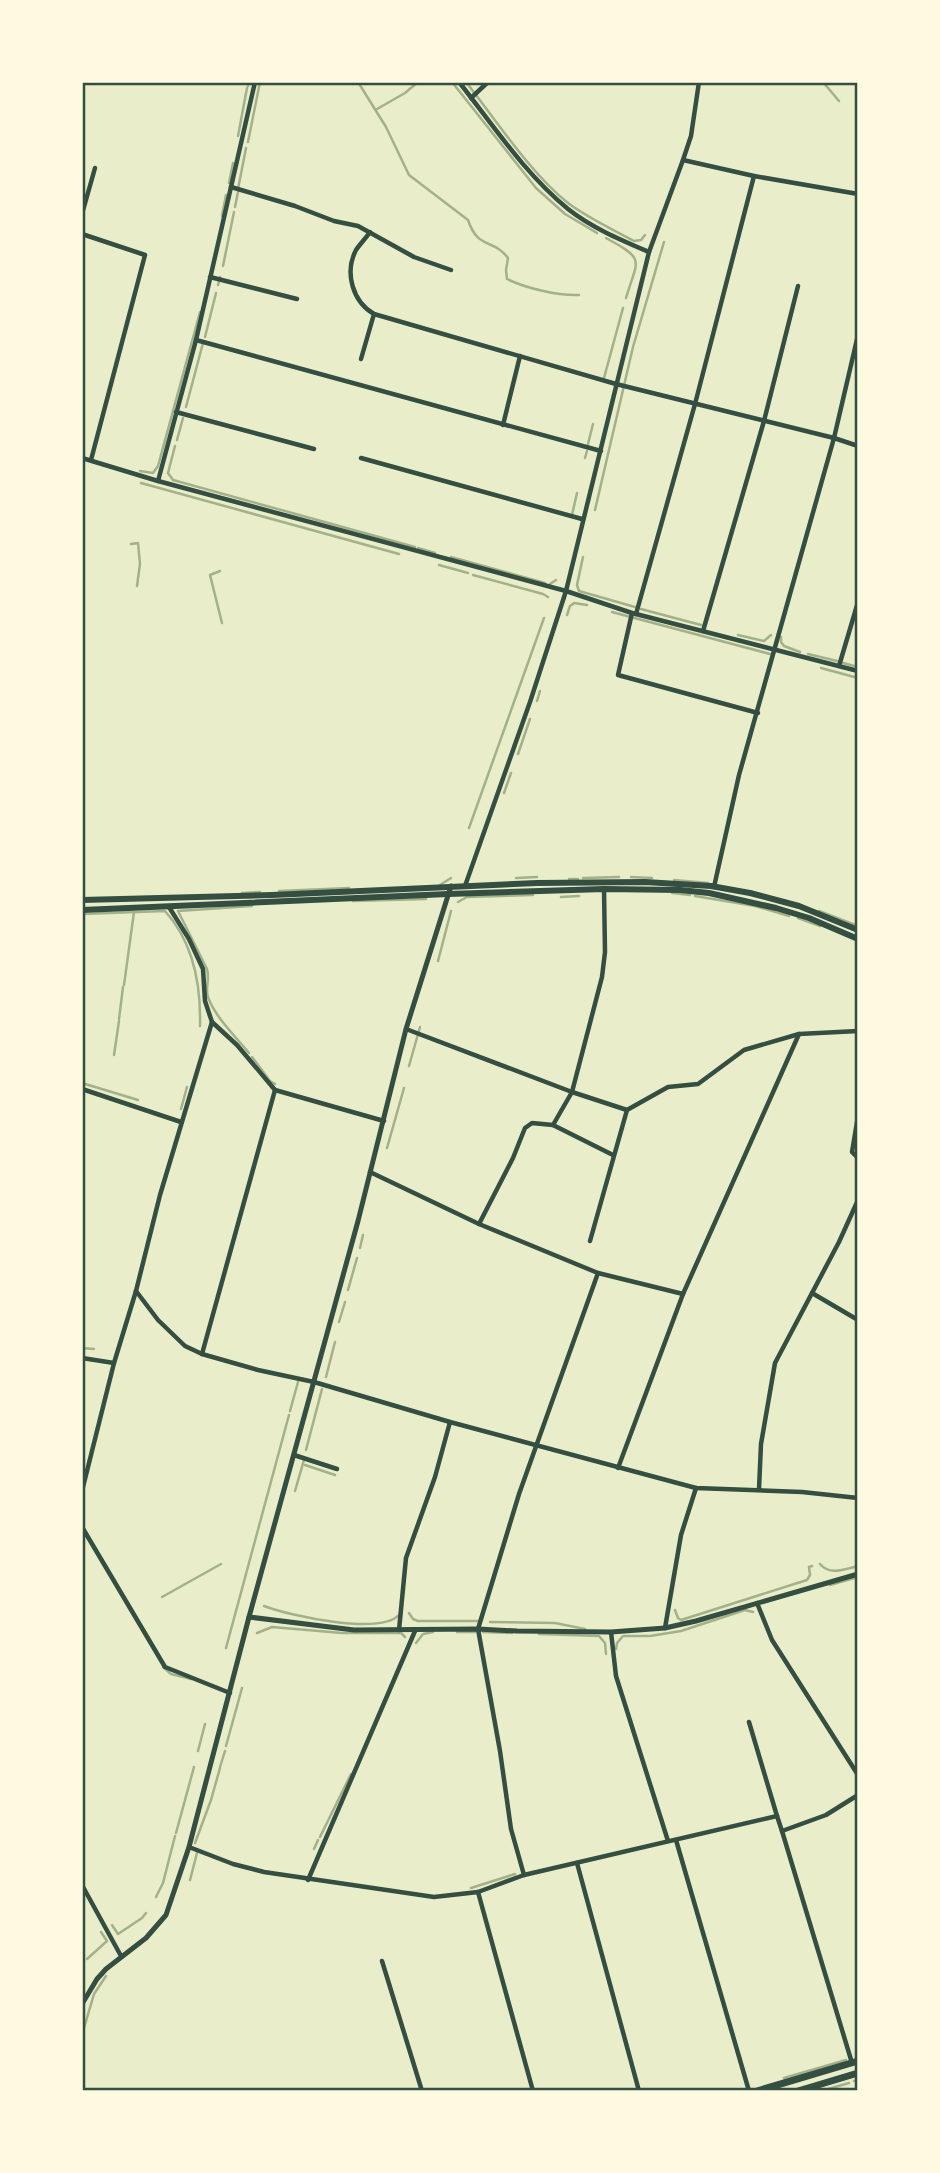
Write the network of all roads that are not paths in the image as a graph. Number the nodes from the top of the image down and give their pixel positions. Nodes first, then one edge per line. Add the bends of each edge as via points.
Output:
1 (255, 82) edge
2 (459, 82) edge
3 (488, 82) edge
4 (699, 82) edge
5 (471, 98) junction
6 (683, 160) junction
7 (95, 168) dead end
8 (754, 176) junction
9 (231, 187) junction
10 (858, 194) edge
11 (82, 214) edge
12 (370, 232) junction
13 (82, 234) edge
14 (649, 252) junction
15 (451, 270) dead end
16 (210, 276) junction
17 (798, 286) dead end
18 (297, 299) dead end
19 (374, 314) junction
20 (858, 335) edge
21 (196, 340) junction
22 (520, 356) junction
23 (361, 359) dead end
24 (616, 384) junction
25 (695, 404) junction
26 (176, 412) junction
27 (764, 421) junction
28 (503, 425) junction
29 (834, 438) junction
30 (858, 446) edge
31 (314, 449) dead end
32 (601, 451) junction
33 (82, 458) edge
34 (361, 458) dead end
35 (90, 460) junction
36 (158, 481) junction
37 (582, 519) junction
38 (566, 591) junction
39 (858, 602) edge
40 (634, 613) junction
41 (703, 631) junction
42 (775, 650) junction
43 (839, 666) junction
44 (858, 671) edge
45 (758, 713) junction
46 (451, 886) junction
47 (465, 886) junction
48 (714, 887) junction
49 (604, 889) junction
50 (448, 894) junction
51 (463, 894) junction
52 (82, 900) edge
53 (169, 906) junction
54 (82, 910) edge
55 (858, 930) edge
56 (858, 939) edge
57 (212, 1022) junction
58 (406, 1029) junction
59 (858, 1031) edge
60 (799, 1034) junction
61 (82, 1089) edge
62 (275, 1090) junction
63 (572, 1092) junction
64 (627, 1110) junction
65 (858, 1116) edge
66 (384, 1121) junction
67 (181, 1122) junction
68 (553, 1125) junction
69 (613, 1155) junction
70 (858, 1158) edge
71 (370, 1172) junction
72 (858, 1200) edge
73 (479, 1224) junction
74 (590, 1241) dead end
75 (598, 1273) junction
76 (136, 1291) junction
77 (812, 1293) junction
78 (684, 1294) junction
79 (858, 1320) edge
80 (202, 1354) junction
81 (82, 1358) edge
82 (114, 1363) junction
83 (314, 1382) junction
84 (450, 1423) junction
85 (537, 1446) junction
86 (294, 1455) junction
87 (618, 1468) junction
88 (337, 1469) dead end
89 (695, 1488) junction
90 (759, 1489) junction
91 (82, 1491) edge
92 (858, 1498) edge
93 (82, 1527) edge
94 (858, 1574) edge
95 (757, 1603) junction
96 (249, 1617) junction
97 (665, 1628) junction
98 (478, 1629) junction
99 (399, 1630) junction
100 (415, 1631) junction
101 (611, 1632) junction
102 (230, 1693) junction
103 (749, 1721) dead end
104 (858, 1775) edge
105 (858, 1795) edge
106 (778, 1816) junction
107 (782, 1831) junction
108 (676, 1840) junction
109 (668, 1842) junction
110 (189, 1847) junction
111 (577, 1863) junction
112 (524, 1875) junction
113 (308, 1880) junction
114 (82, 1885) edge
115 (478, 1892) junction
116 (121, 1956) junction
117 (382, 1961) dead end
118 (82, 2004) edge
119 (855, 2062) edge
120 (858, 2073) edge
121 (800, 2090) edge
122 (422, 2091) edge
123 (533, 2091) edge
124 (639, 2091) edge
125 (749, 2091) edge
126 (757, 2091) edge

1 - 9 street
2 - 5 street
3 - 5 street
4 - 6 street
5 - 14 street via 544,186 569,209
6 - 8 street
6 - 14 street
7 - 11 street
8 - 10 street
8 - 25 street
9 - 12 street
9 - 16 street
12 - 15 street via 414,257
12 - 19 street via 356,250 351,279 363,308
13 - 35 street via 145,255
14 - 24 street
16 - 18 street
16 - 21 street
17 - 27 street
19 - 22 street
19 - 23 street
20 - 29 street
21 - 26 street
21 - 28 street
22 - 24 street
22 - 28 street
24 - 25 street
24 - 32 street
25 - 27 street
25 - 40 street
26 - 31 street
26 - 36 street
27 - 29 street
27 - 41 street
28 - 32 street
29 - 30 street
29 - 42 street
32 - 37 street
33 - 35 street
34 - 37 street
35 - 36 street
36 - 38 street
37 - 38 street
38 - 40 street
38 - 47 street
39 - 43 street
40 - 41 street
40 - 45 street via 618,675
41 - 42 street
42 - 43 street
42 - 45 street
43 - 44 street
45 - 48 street
46 - 47 main road
46 - 50 street
46 - 52 main road
47 - 48 main road via 645,882
47 - 51 street
48 - 55 main road via 789,903
49 - 51 main road
49 - 56 main road via 680,890 743,900 809,918
49 - 63 street via 602,977
50 - 51 main road
50 - 53 main road
50 - 58 street
53 - 54 main road
53 - 57 street via 203,969 205,1002
57 - 62 street
57 - 67 street
58 - 63 street
58 - 66 street
59 - 60 street
60 - 64 street via 739,1052 698,1084 663,1089
60 - 78 street
61 - 67 street
62 - 66 street
62 - 80 street
63 - 64 street
63 - 68 street
64 - 69 street
65 - 70 street via 852,1152
66 - 71 street
67 - 76 street
68 - 69 street
68 - 73 street via 532,1122 525,1128
69 - 74 street
71 - 73 street
71 - 83 street
72 - 77 street
73 - 75 street
75 - 78 street
75 - 85 street
76 - 80 street via 184,1346
76 - 82 street
77 - 79 street
77 - 90 street via 773,1369
78 - 87 street
80 - 83 street
81 - 82 street
82 - 91 street
83 - 84 street
83 - 86 street
84 - 85 street
84 - 99 street via 406,1558
85 - 87 street
85 - 98 street
86 - 88 street
86 - 96 street
87 - 89 street
89 - 90 street
89 - 97 street via 681,1535
90 - 92 street
93 - 102 street via 165,1667
94 - 95 street
95 - 97 street
95 - 104 street via 772,1640
96 - 99 street via 354,1630
96 - 102 street
97 - 101 street
98 - 100 street
98 - 101 street
98 - 112 street via 510,1821
99 - 100 street
100 - 113 street
101 - 109 street via 616,1676
102 - 110 street
103 - 106 street
105 - 107 street via 826,1815
106 - 107 street
106 - 108 street
107 - 119 street
108 - 109 street
108 - 125 street
109 - 111 street
110 - 113 street via 233,1864
110 - 116 street via 166,1915 146,1938
111 - 112 street
111 - 124 street
112 - 115 street
113 - 115 street via 423,1896
114 - 116 street
115 - 123 street
116 - 118 street via 97,1979
117 - 122 street
119 - 126 main road
120 - 121 main road

